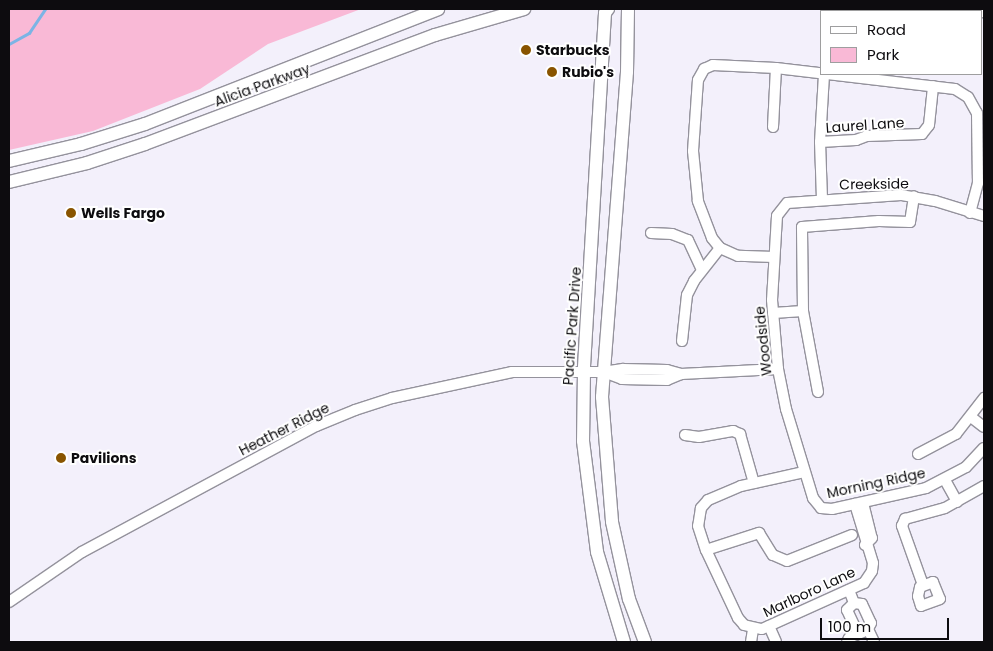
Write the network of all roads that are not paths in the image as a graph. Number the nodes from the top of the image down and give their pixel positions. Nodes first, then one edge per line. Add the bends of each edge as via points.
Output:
1 (438, 9) edge
2 (524, 9) edge
3 (608, 9) edge
4 (628, 9) edge
5 (959, 9) edge
6 (972, 10) edge
7 (776, 68) junction
8 (820, 74) edge
9 (824, 75) edge
10 (833, 75) edge
11 (933, 86) junction
12 (773, 127) dead end
13 (820, 142) junction
14 (9, 161) edge
15 (982, 163) edge
16 (9, 182) edge
17 (914, 196) junction
18 (822, 199) junction
19 (970, 213) junction
20 (984, 216) edge
21 (651, 234) dead end
22 (720, 248) junction
23 (774, 258) junction
24 (702, 270) junction
25 (803, 311) junction
26 (773, 313) junction
27 (682, 341) dead end
28 (778, 369) junction
29 (584, 372) junction
30 (603, 372) junction
31 (818, 392) dead end
32 (984, 398) edge
33 (971, 417) junction
34 (984, 427) edge
35 (685, 435) dead end
36 (984, 448) edge
37 (918, 454) dead end
38 (804, 472) junction
39 (945, 480) junction
40 (754, 483) junction
41 (984, 486) edge
42 (957, 502) junction
43 (859, 503) junction
44 (821, 508) joint
45 (852, 535) dead end
46 (706, 550) junction
47 (605, 582) junction
48 (923, 585) dead end
49 (849, 590) junction
50 (9, 602) edge
51 (854, 603) junction
52 (769, 626) junction
53 (753, 629) junction
54 (868, 629) junction
55 (858, 634) junction
56 (624, 642) edge
57 (637, 642) edge
58 (645, 642) edge
59 (751, 642) edge
60 (776, 642) edge
61 (847, 642) edge
62 (874, 642) edge

1 - 14 main road, Alicia Parkway via 145,124
2 - 16 main road, Alicia Parkway via 435,35 145,144 87,163
3 - 29 main road, Pacific Park Drive via 605,13
4 - 30 main road via 627,72
5 - 6 main road
7 - 8 street
7 - 12 street
7 - 22 street via 722,63 704,69 698,80 693,177 705,223
9 - 13 street
10 - 11 street
11 - 13 street, Laurel Lane via 929,125 922,134
11 - 15 street via 954,89 968,97 977,113
13 - 18 street
15 - 19 street
17 - 18 street, Creekside
17 - 19 street, Creekside
17 - 25 street via 910,222 805,225 802,231
18 - 23 street, Woodside via 795,200 781,207 777,216
19 - 20 street, Creekside
21 - 24 street via 672,234 688,240
22 - 23 street via 738,256
22 - 24 street
23 - 26 street, Woodside
24 - 27 street via 687,295
25 - 26 street
25 - 31 street
26 - 28 street, Woodside
28 - 30 street, Heather Ridge via 681,374 667,370 623,368
28 - 38 street, Woodside
29 - 30 street, Heather Ridge
29 - 47 main road, Pacific Park Drive via 585,471
29 - 50 street, Heather Ridge via 512,372 392,398 355,410 316,426 65,562
30 - 58 main road via 604,441 612,522 629,599
32 - 33 street
33 - 34 street
33 - 37 street via 956,434
35 - 40 street via 699,437 733,431 740,434
36 - 39 street, Morning Ridge via 966,467
38 - 40 street, Marlboro Lane
38 - 44 street, Woodside via 812,498
39 - 42 street
39 - 43 street, Morning Ridge via 926,488
40 - 46 street, Marlboro Lane via 708,500 701,508 698,526
41 - 42 street
42 - 48 street via 905,519 902,526
43 - 44 street, Morning Ridge
43 - 49 street, Marlboro Lane via 872,538 866,545 873,563 864,583
45 - 46 street via 787,561 773,555 759,534
46 - 53 street, Marlboro Lane via 734,610 744,625
47 - 56 main road, Pacific Park Drive
47 - 57 main road via 619,593
49 - 51 street
49 - 52 street, Marlboro Lane
51 - 54 street via 862,604 871,623
51 - 55 street via 847,610
52 - 53 street, Marlboro Lane
52 - 60 street
53 - 59 street
54 - 55 street
54 - 62 street
55 - 61 street

